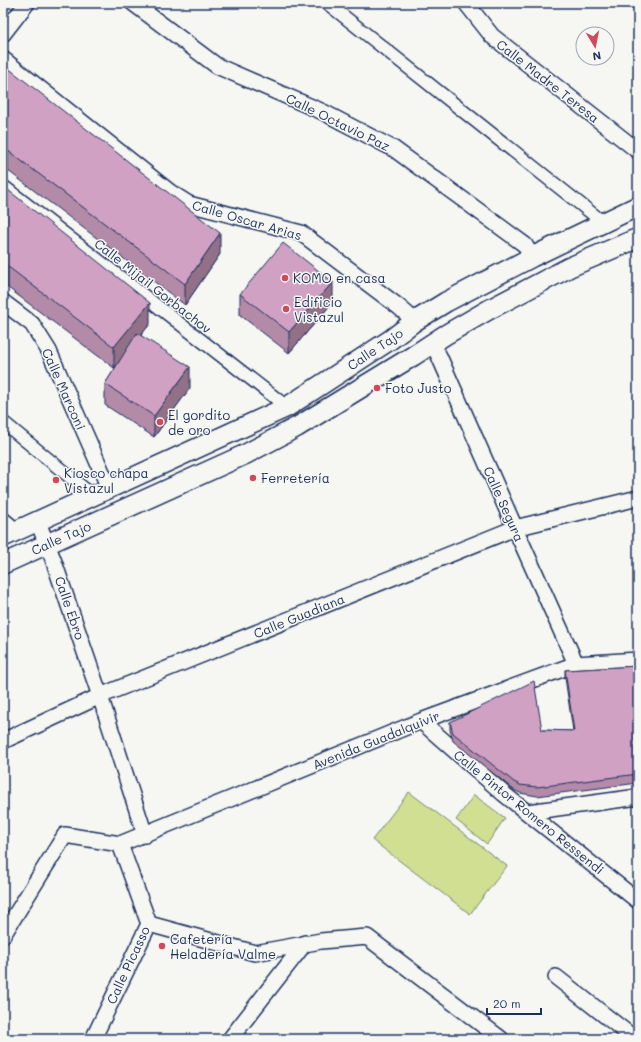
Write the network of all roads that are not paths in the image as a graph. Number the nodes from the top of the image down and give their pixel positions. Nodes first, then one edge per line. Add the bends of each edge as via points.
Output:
1 (27, 3) edge
2 (133, 3) edge
3 (327, 3) edge
4 (466, 3) edge
5 (3, 34) edge
6 (3, 58) edge
7 (638, 151) edge
8 (3, 186) edge
9 (638, 206) edge
10 (604, 223) junction
11 (638, 238) edge
12 (532, 257) junction
13 (3, 302) edge
14 (415, 321) junction
15 (432, 343) junction
16 (287, 407) junction
17 (3, 422) edge
18 (101, 492) junction
19 (638, 498) edge
20 (119, 512) junction
21 (37, 520) junction
22 (8, 528) edge
23 (515, 528) junction
24 (47, 544) junction
25 (3, 564) edge
26 (638, 660) edge
27 (576, 664) junction
28 (100, 696) junction
29 (421, 721) junction
30 (3, 741) edge
31 (638, 797) edge
32 (528, 812) junction
33 (145, 835) junction
34 (120, 844) junction
35 (638, 901) edge
36 (149, 924) junction
37 (3, 935) edge
38 (305, 944) junction
39 (556, 977) dead end
40 (485, 1034) edge
41 (93, 1039) edge
42 (230, 1039) edge
43 (501, 1039) edge
44 (635, 1039) edge

1 - 5 street
2 - 12 street, Calle Octavio Paz via 217,66 323,112 394,149 525,245
3 - 10 street
4 - 7 street, Calle Madre Teresa via 492,36
6 - 14 street, Calle Oscar Arias via 182,200 301,233
8 - 16 street, Calle Mijail Gorbachov
9 - 10 street, Calle Tajo
10 - 12 street, Calle Tajo
11 - 15 street, Calle Tajo via 570,267
12 - 14 street, Calle Tajo
13 - 18 street, Calle Marconi via 32,324 49,351
14 - 16 street, Calle Tajo
15 - 20 street, Calle Tajo via 297,427 246,454
15 - 23 street, Calle Segura
16 - 18 street, Calle Tajo
17 - 18 street
18 - 20 street via 105,506 110,511
18 - 21 street, Calle Tajo
19 - 23 street, Calle Guadiana
20 - 24 street, Calle Tajo
21 - 22 street, Calle Tajo
21 - 24 street, Calle Ebro
23 - 27 street, Calle Segura
23 - 28 street, Calle Guadiana
24 - 25 street, Calle Tajo
24 - 28 street, Calle Ebro
26 - 27 street, Avenida Guadalquivir
27 - 29 street, Avenida Guadalquivir
28 - 30 street, Calle Guadiana
28 - 33 street
29 - 32 street, Calle Pintor Romero Ressendi
29 - 33 street, Avenida Guadalquivir
31 - 32 street
32 - 35 street, Calle Pintor Romero Ressendi
33 - 34 street, Avenida Guadalquivir
34 - 36 street, Calle Picasso
34 - 37 street via 65,835
36 - 38 street via 255,953
36 - 41 street, Calle Picasso
38 - 40 street via 367,937
38 - 42 street
39 - 44 street
40 - 43 street

